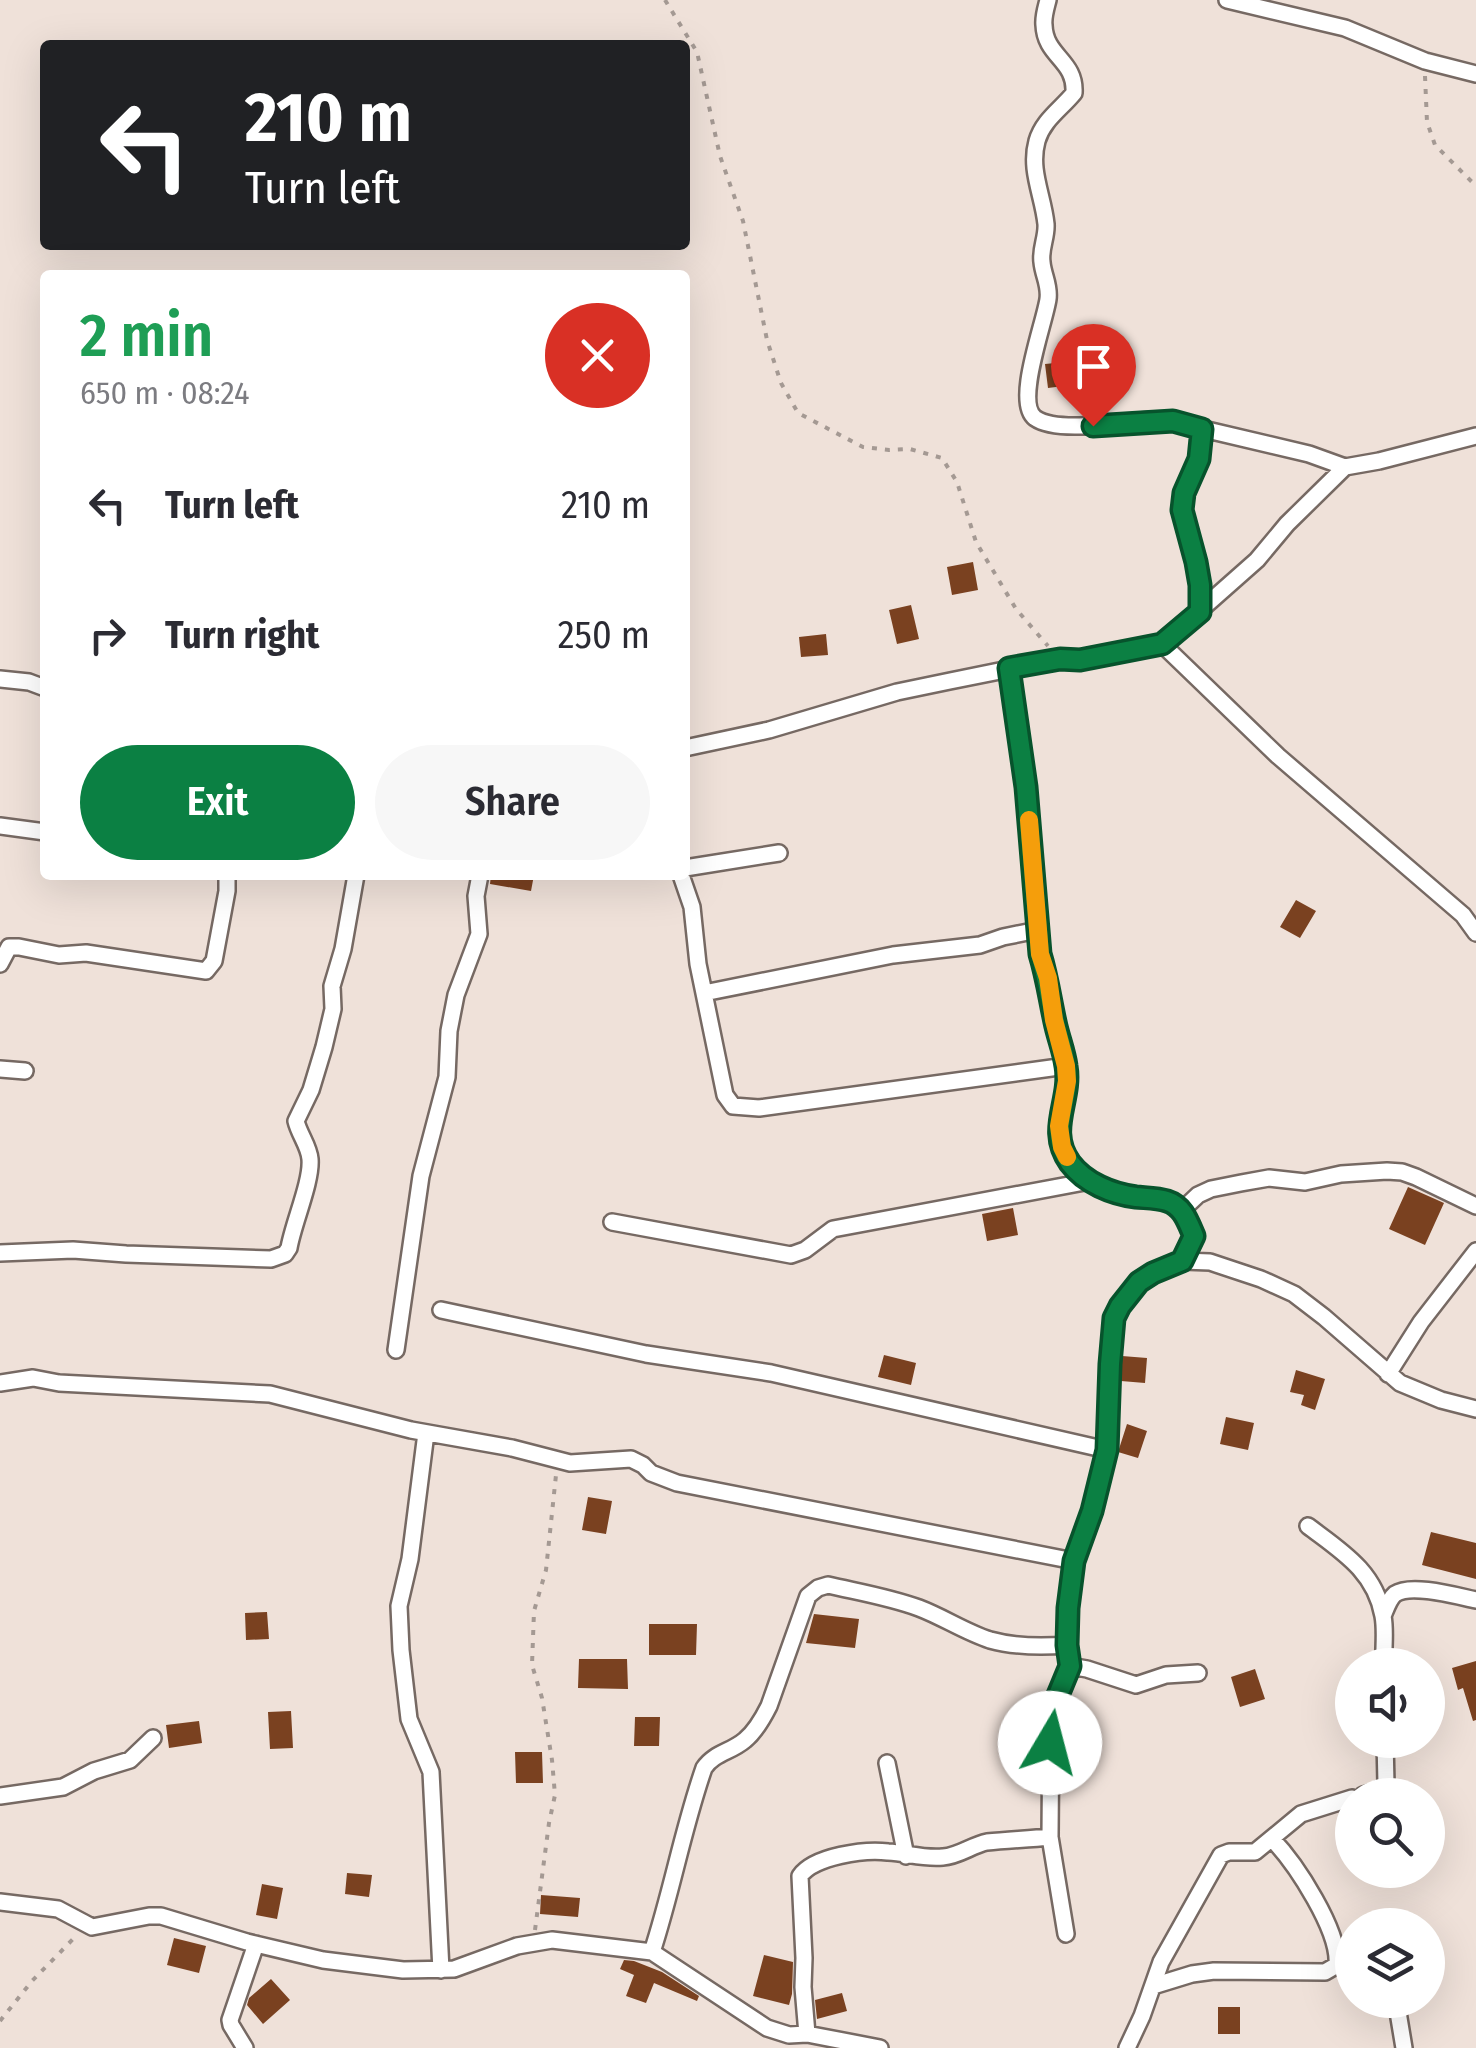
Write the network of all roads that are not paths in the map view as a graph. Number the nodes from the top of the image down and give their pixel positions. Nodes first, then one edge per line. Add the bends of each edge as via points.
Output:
1 (1048, 0) edge
2 (1228, 0) edge
3 (1476, 74) edge
4 (1202, 429) junction
5 (1476, 436) edge
6 (1345, 467) junction
7 (1200, 612) junction
8 (1162, 644) junction
9 (1009, 668) junction
10 (0, 679) edge
11 (40, 686) edge
12 (690, 747) edge
13 (0, 826) edge
14 (40, 831) edge
15 (779, 853) dead end
16 (690, 871) edge
17 (227, 880) edge
18 (355, 880) edge
19 (479, 880) edge
20 (685, 880) edge
21 (1038, 930) junction
22 (1476, 933) edge
23 (0, 964) edge
24 (704, 992) junction
25 (1066, 1066) junction
26 (0, 1069) edge
27 (25, 1070) dead end
28 (1090, 1182) junction
29 (1476, 1206) edge
30 (1181, 1211) junction
31 (612, 1222) dead end
32 (1194, 1236) junction
33 (1476, 1251) edge
34 (0, 1253) edge
35 (1182, 1261) junction
36 (1210, 1262) junction
37 (441, 1310) dead end
38 (396, 1350) dead end
39 (1388, 1374) junction
40 (0, 1383) edge
41 (1476, 1410) edge
42 (426, 1433) junction
43 (1107, 1450) junction
44 (1308, 1526) dead end
45 (1074, 1561) junction
46 (1476, 1600) edge
47 (1383, 1616) junction
48 (1067, 1645) junction
49 (1384, 1648) edge
50 (1070, 1666) junction
51 (1198, 1673) dead end
52 (153, 1738) dead end
53 (887, 1763) dead end
54 (0, 1796) edge
55 (1335, 1803) edge
56 (1050, 1836) junction
57 (1272, 1839) junction
58 (906, 1856) junction
59 (0, 1902) edge
60 (1066, 1934) dead end
61 (256, 1944) junction
62 (652, 1952) junction
63 (442, 1970) junction
64 (1152, 1986) junction
65 (1399, 2018) edge
66 (807, 2034) junction
67 (245, 2048) edge
68 (880, 2048) edge
69 (1128, 2048) edge
70 (1404, 2048) edge

1 - 4 street via 1046,36 1075,81 1074,93 1042,129 1034,159 1046,220 1042,254 1049,294 1030,378 1030,410 1054,424 1173,421
2 - 3 street via 1345,28
4 - 6 street
4 - 7 street via 1182,510
5 - 6 street
6 - 7 street
7 - 8 street
8 - 9 street
8 - 22 street
9 - 12 street
9 - 21 street
10 - 11 street
13 - 14 street
15 - 16 street
17 - 23 street via 214,961 206,971 19,947 8,948
18 - 34 street via 332,986 334,1010 296,1121 310,1168 284,1254 271,1259
19 - 38 street via 478,934 452,1014 447,1077 421,1176
20 - 24 street
21 - 24 street
21 - 25 street
24 - 25 street via 725,1096 733,1106 759,1108
25 - 28 street via 1062,1147
26 - 27 street
28 - 30 street via 1167,1201
28 - 31 street via 833,1229 791,1255
29 - 30 street via 1386,1171 1240,1182 1198,1195
30 - 32 street
32 - 35 street
32 - 36 street
33 - 39 street
35 - 36 street
35 - 43 street via 1139,1282 1114,1318
36 - 39 street via 1294,1294
37 - 43 street via 771,1373
39 - 41 street
40 - 42 street via 33,1378 270,1394
42 - 45 street via 570,1463 631,1459 676,1483
42 - 63 street via 399,1606 409,1719 432,1772
43 - 45 street
44 - 47 street via 1352,1558
45 - 48 street
46 - 47 street via 1399,1592
47 - 49 street
48 - 50 street
48 - 62 street via 1001,1642 918,1608 818,1588 808,1596 761,1722 704,1768
50 - 51 street via 1136,1686 1166,1674
50 - 56 street via 1051,1712
52 - 54 street via 130,1760 63,1786
53 - 58 street
55 - 57 street via 1301,1814
56 - 58 street via 983,1842 942,1858
56 - 60 street
57 - 64 street via 1255,1852 1221,1855
57 - 64 street via 1313,1896 1338,1965 1326,1972 1192,1974
58 - 66 street via 870,1851 817,1862 800,1876
59 - 61 street via 58,1909 86,1926 161,1916
61 - 63 street via 360,1966
61 - 67 street via 230,2020
62 - 63 street via 552,1940
62 - 66 street via 767,2028
64 - 69 street
65 - 70 street
66 - 68 street

